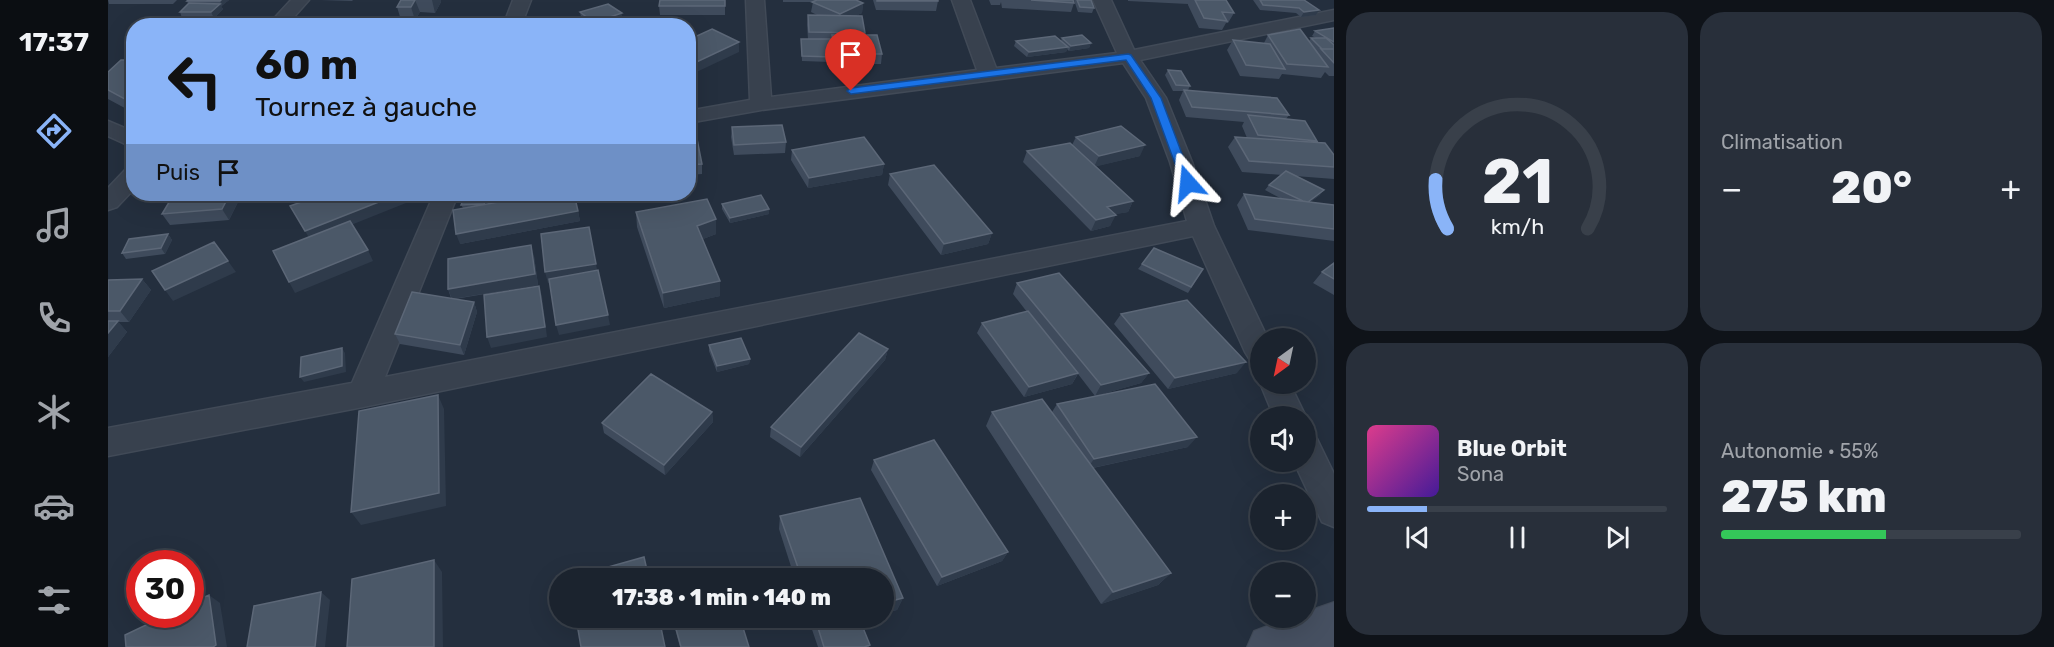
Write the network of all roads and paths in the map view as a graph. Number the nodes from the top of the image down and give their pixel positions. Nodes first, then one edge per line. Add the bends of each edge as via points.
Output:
1 (300, 0) edge
2 (522, 0) edge
3 (755, 0) edge
4 (961, 0) edge
5 (1102, 0) edge
6 (1334, 15) edge
7 (283, 18) edge
8 (515, 18) edge
9 (1128, 57) junction
10 (988, 73) junction
11 (761, 104) junction
12 (696, 116) edge
13 (108, 127) edge
14 (126, 137) edge
15 (126, 183) edge
16 (443, 201) edge
17 (108, 202) edge
18 (1201, 226) junction
19 (1250, 331) edge
20 (363, 394) junction
21 (108, 442) edge
22 (1316, 472) edge
23 (1334, 511) edge
24 (1334, 626) edge
25 (1270, 647) edge

1 - 7 street
2 - 8 street
3 - 11 street
4 - 10 street
5 - 9 street
6 - 9 street
9 - 10 street
9 - 18 street via 1156,98
10 - 11 street
11 - 12 street
13 - 14 street
15 - 17 street
16 - 20 street
18 - 19 street
18 - 20 street
20 - 21 street
22 - 23 street
24 - 25 street

